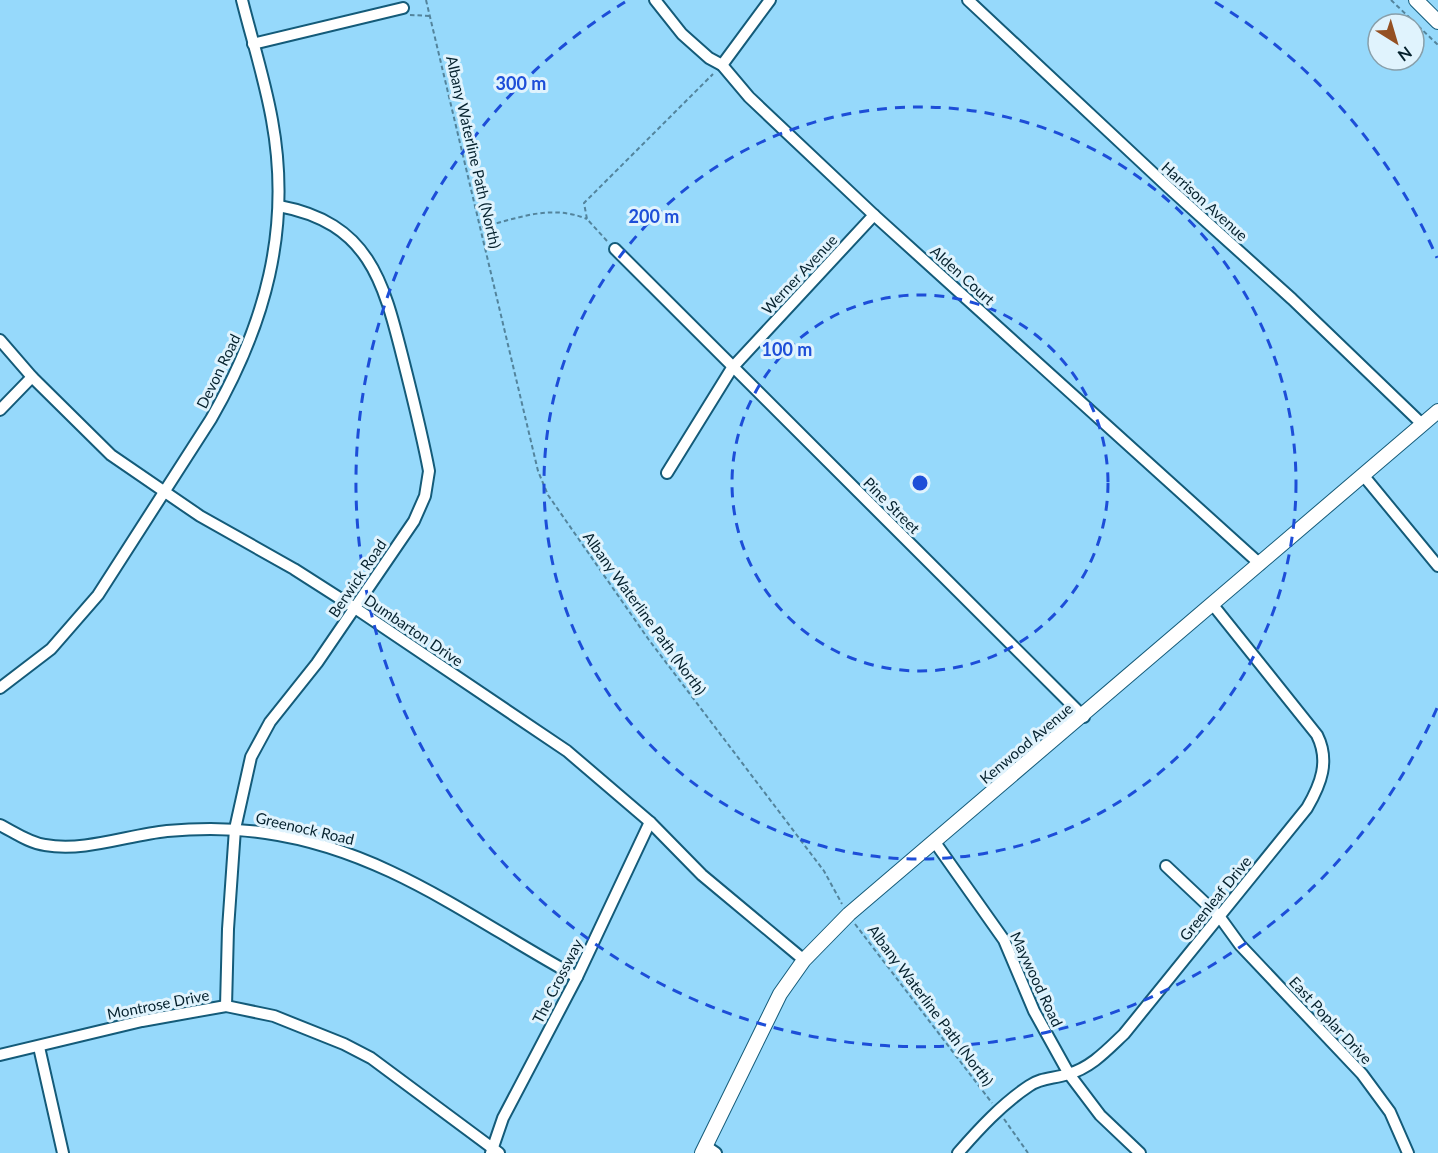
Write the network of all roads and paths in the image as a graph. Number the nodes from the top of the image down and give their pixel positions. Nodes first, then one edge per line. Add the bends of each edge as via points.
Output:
1 (242, 0) edge
2 (426, 0) edge
3 (655, 0) edge
4 (770, 0) edge
5 (968, 0) edge
6 (1391, 0) edge
7 (1416, 0) edge
8 (403, 8) joint
9 (431, 16) junction
10 (1438, 22) edge
11 (253, 44) junction
12 (1438, 45) edge
13 (722, 64) junction
14 (279, 206) junction
15 (874, 215) junction
16 (587, 219) junction
17 (481, 227) junction
18 (615, 249) joint
19 (0, 340) edge
20 (732, 368) junction
21 (32, 377) junction
22 (0, 410) edge
23 (1438, 411) edge
24 (1422, 424) junction
25 (667, 473) dead end
26 (1363, 475) junction
27 (163, 492) junction
28 (1260, 564) junction
29 (1438, 566) edge
30 (1213, 606) junction
31 (355, 608) junction
32 (0, 688) edge
33 (1084, 717) junction
34 (650, 822) junction
35 (0, 825) edge
36 (236, 829) junction
37 (934, 841) junction
38 (1166, 866) dead end
39 (849, 914) junction
40 (1219, 916) junction
41 (804, 960) junction
42 (576, 977) junction
43 (226, 1006) junction
44 (39, 1047) junction
45 (0, 1055) edge
46 (1069, 1074) junction
47 (998, 1111) junction
48 (708, 1151) edge
49 (494, 1152) edge
50 (63, 1153) edge
51 (958, 1153) edge
52 (1028, 1153) edge
53 (1140, 1153) edge
54 (1408, 1153) edge

1 - 11 street, Devon Road
2 - 9 path, Albany Waterline Path (North)
3 - 13 street, Alden Court via 682,34
4 - 13 street
5 - 24 street, Harrison Avenue
6 - 12 path
7 - 10 street
8 - 9 path via 407,15
8 - 11 street
9 - 17 path, Albany Waterline Path (North)
11 - 14 street, Devon Road via 272,121
13 - 15 street, Alden Court via 749,97
13 - 16 path via 584,203
14 - 27 street, Devon Road via 272,270 254,332 227,391
14 - 31 street, Berwick Road via 306,211 332,225 363,253 379,277 429,471 425,496 414,521
15 - 20 street, Werner Avenue
15 - 28 street, Alden Court
16 - 17 path via 567,211 537,213
16 - 18 path
17 - 39 path, Albany Waterline Path (North) via 538,471 548,495 649,640 824,871
18 - 20 street, Pine Street
19 - 21 street, Dumbarton Drive
20 - 25 street, Werner Avenue
20 - 33 street, Pine Street
21 - 22 street
21 - 27 street, Dumbarton Drive via 111,455
23 - 24 street, Kenwood Avenue
24 - 26 street, Kenwood Avenue
26 - 28 street, Kenwood Avenue
26 - 29 street
27 - 31 street, Dumbarton Drive
27 - 32 street, Devon Road via 76,623 51,649
28 - 30 street, Kenwood Avenue
30 - 33 street, Kenwood Avenue
30 - 40 street, Greenleaf Drive via 1310,722 1324,755 1322,776 1307,808
31 - 34 street, Dumbarton Drive via 567,751
31 - 36 street, Berwick Road via 270,722 251,757
33 - 37 street, Kenwood Avenue
34 - 41 street, Dumbarton Drive via 702,875
34 - 42 street, The Crossway
35 - 36 street, Greenock Road via 46,846 75,846 167,831
36 - 42 street, Greenock Road via 307,841 357,855 444,897
36 - 43 street, Berwick Road
37 - 39 street, Kenwood Avenue
37 - 46 street, Maywood Road via 1004,940 1034,1011
38 - 40 street, East Poplar Drive
39 - 41 street, Kenwood Avenue
39 - 47 path, Albany Waterline Path (North)
40 - 46 street, Greenleaf Drive via 1124,1034 1100,1056
40 - 54 street, East Poplar Drive via 1240,945 1373,1088 1390,1112
41 - 48 street, Kenwood Avenue via 760,1031
42 - 49 street, The Crossway via 514,1096
43 - 44 street, Montrose Drive via 142,1021
43 - 49 street, Montrose Drive via 274,1016 362,1054 411,1086
44 - 45 street, Montrose Drive
44 - 50 street
46 - 47 street, Greenleaf Drive via 1029,1085
46 - 53 street, Maywood Road via 1100,1115
47 - 51 street, Greenleaf Drive
47 - 52 path, Albany Waterline Path (North)

